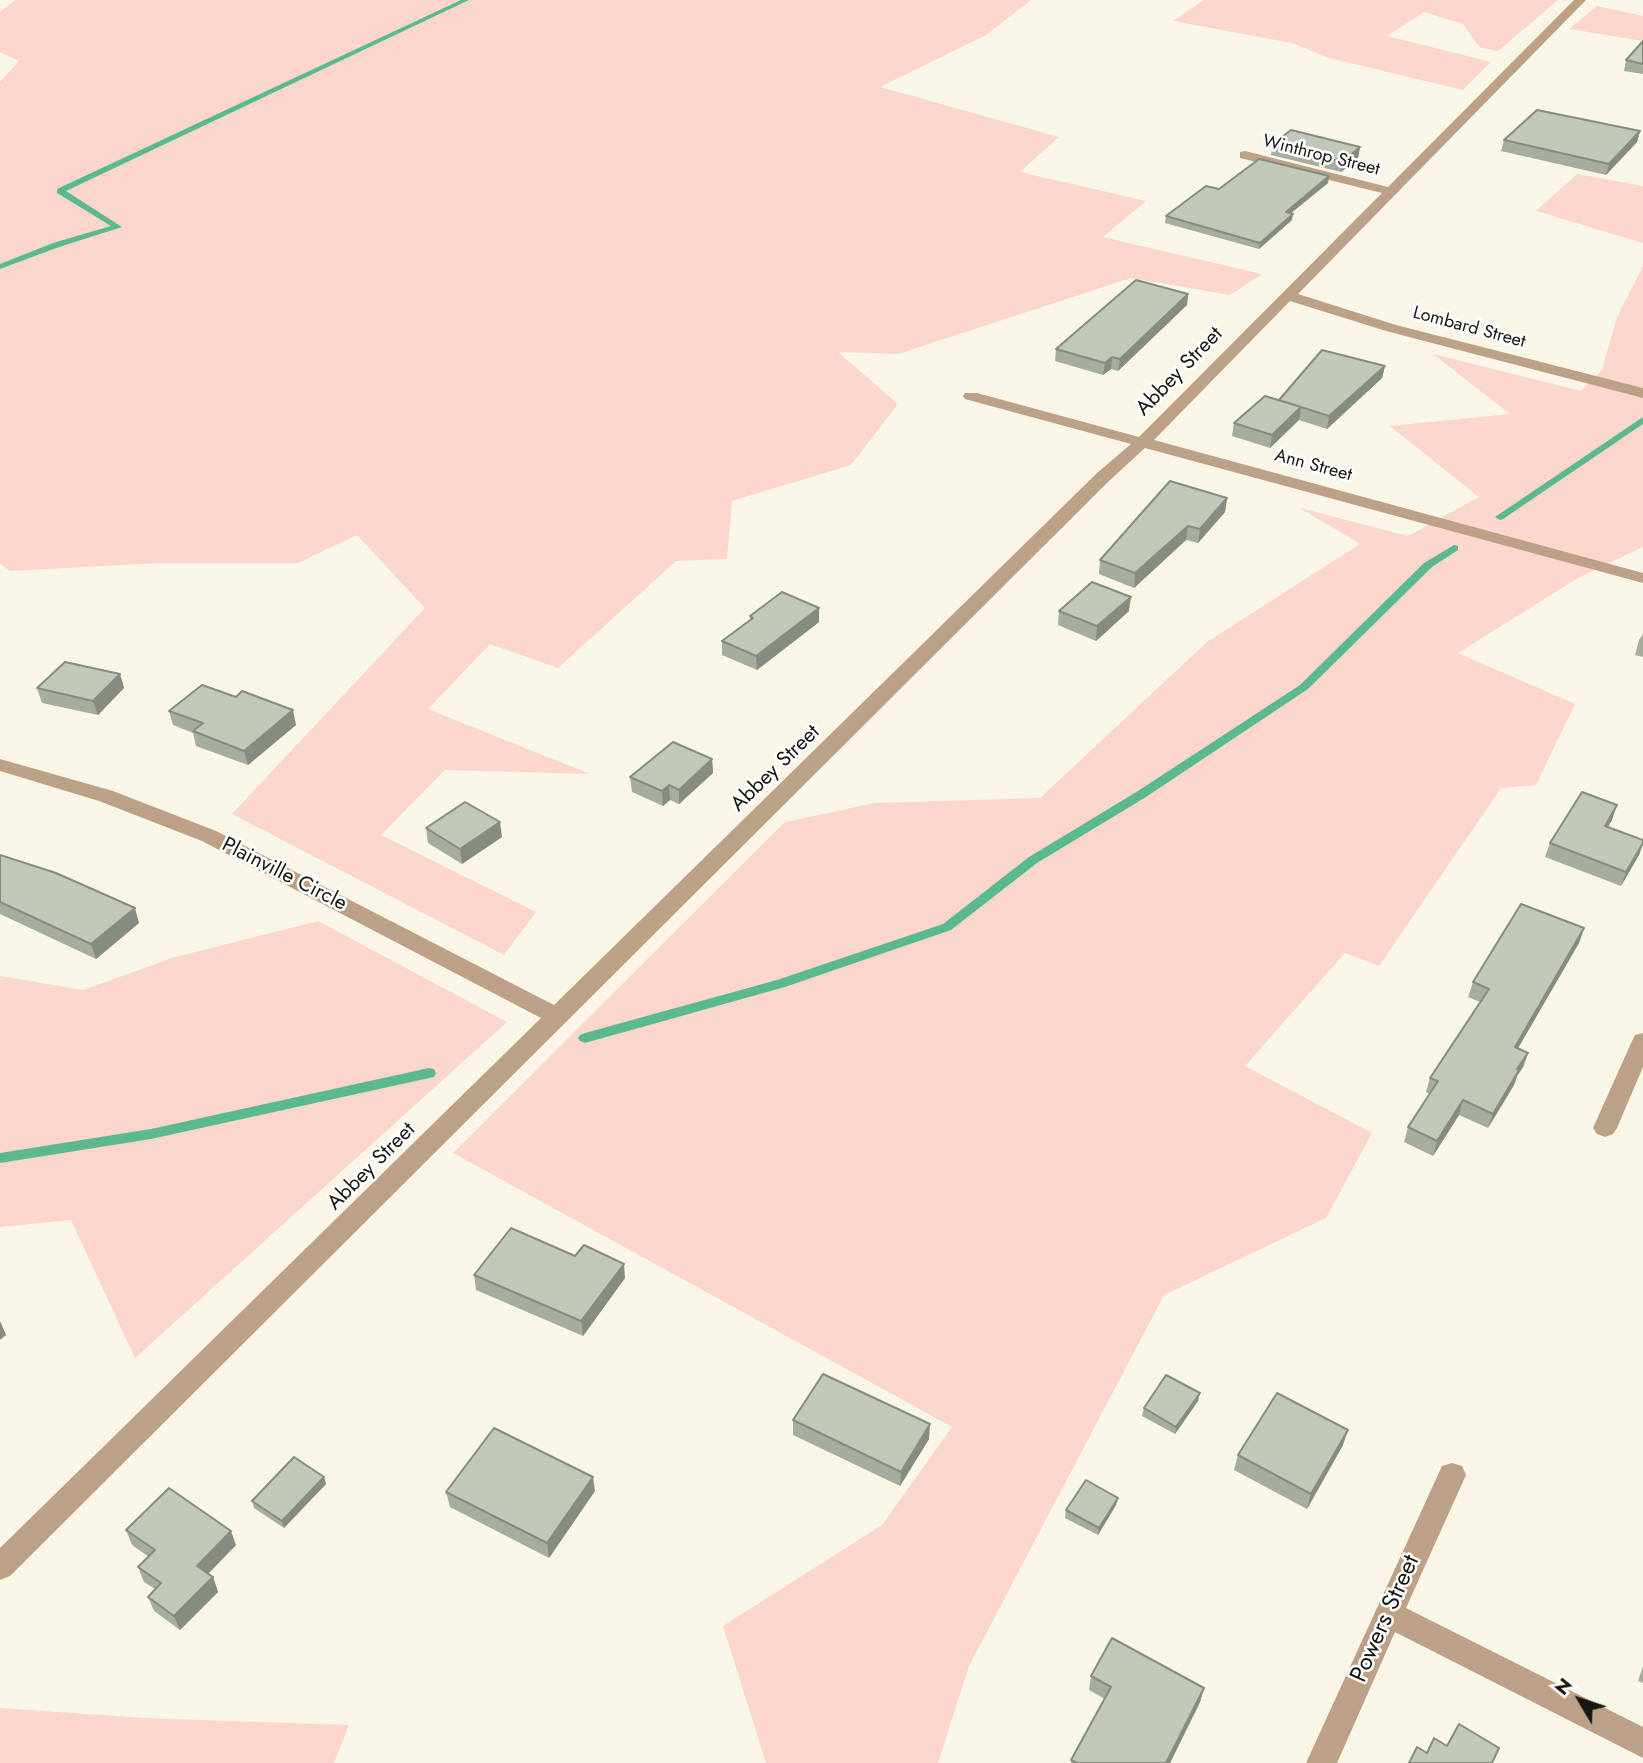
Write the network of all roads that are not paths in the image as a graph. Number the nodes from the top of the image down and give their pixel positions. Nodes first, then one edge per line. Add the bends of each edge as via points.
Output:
1 (1580, 0) edge
2 (1245, 155) dead end
3 (1390, 191) junction
4 (1286, 295) junction
5 (1643, 393) edge
6 (971, 396) dead end
7 (1144, 441) junction
8 (1643, 578) edge
9 (0, 765) edge
10 (556, 1016) junction
11 (1642, 1045) edge
12 (1605, 1128) dead end
13 (1452, 1475) dead end
14 (0, 1567) edge
15 (1389, 1614) junction
16 (1643, 1742) edge
17 (1321, 1763) edge

1 - 3 street, Abbey Street
2 - 3 street, Winthrop Street
3 - 4 street, Abbey Street
4 - 5 street, Lombard Street via 1391,328
4 - 7 street, Abbey Street
6 - 7 street, Ann Street
7 - 8 street, Ann Street
7 - 10 street, Abbey Street
9 - 10 street, Plainville Circle via 102,793 209,836
10 - 14 street, Abbey Street
11 - 12 street
13 - 15 street, Powers Street
15 - 16 street
15 - 17 street, Powers Street

